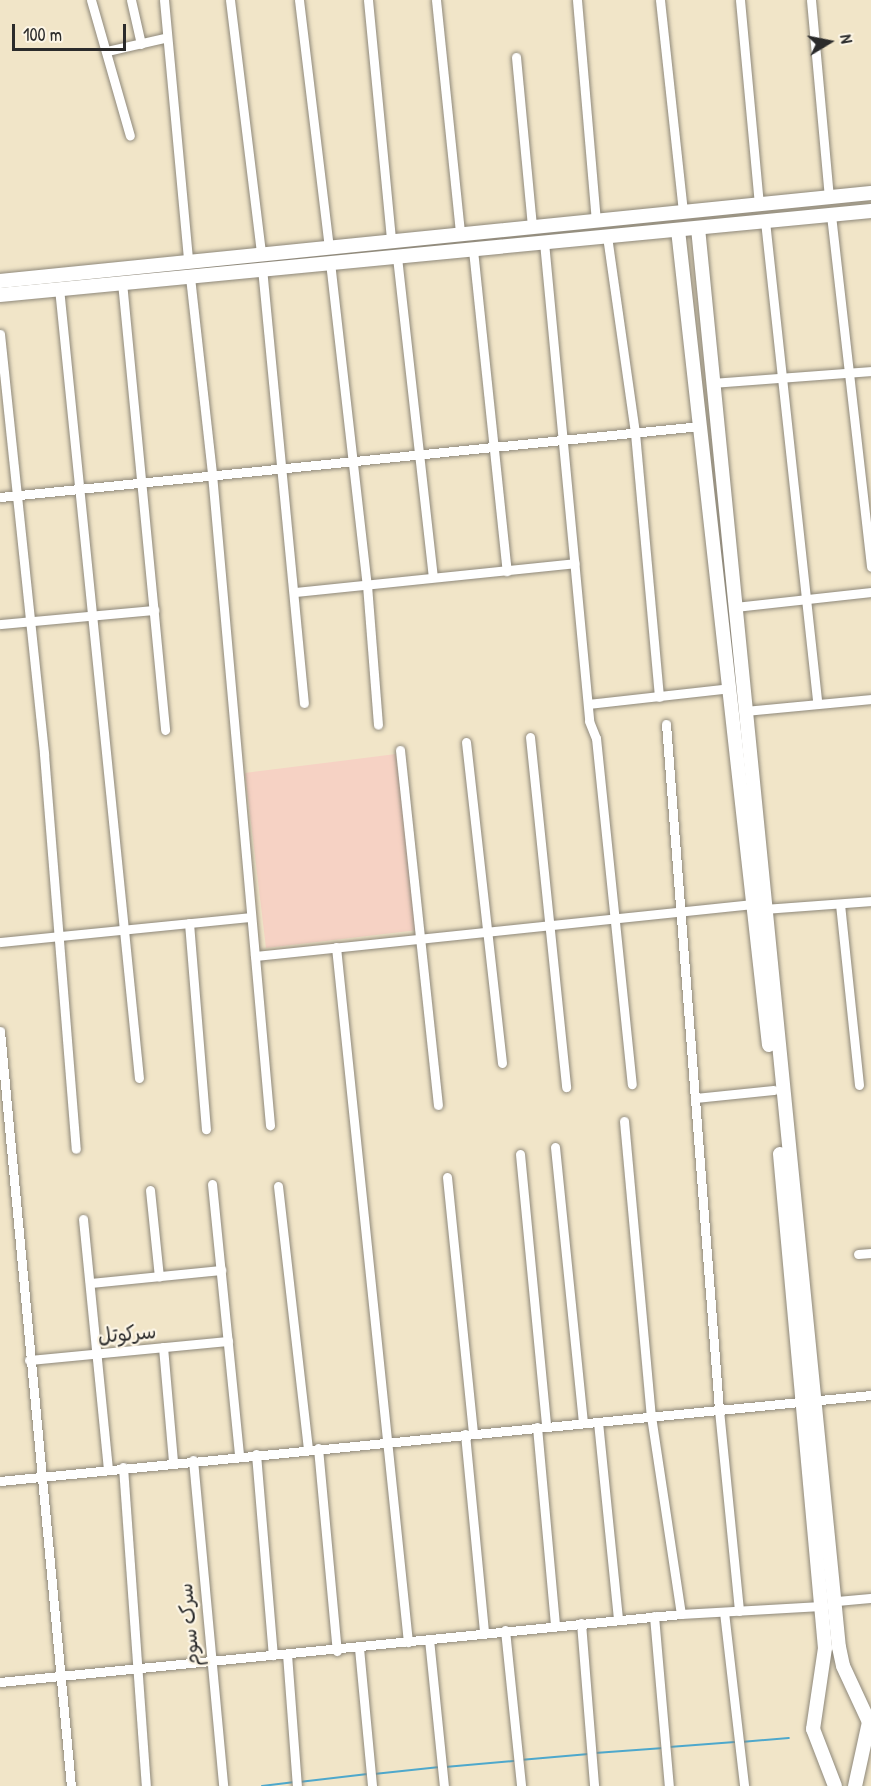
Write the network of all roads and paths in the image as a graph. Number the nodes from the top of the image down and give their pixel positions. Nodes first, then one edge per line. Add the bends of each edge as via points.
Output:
1 (91, 0) edge
2 (131, 0) edge
3 (164, 0) edge
4 (230, 0) edge
5 (299, 0) edge
6 (368, 0) edge
7 (436, 0) edge
8 (577, 0) edge
9 (660, 0) edge
10 (740, 0) edge
11 (812, 0) edge
12 (165, 38) junction
13 (141, 44) junction
14 (106, 51) junction
15 (516, 57) dead end
16 (130, 136) dead end
17 (871, 193) edge
18 (829, 198) junction
19 (759, 205) junction
20 (871, 211) edge
21 (683, 212) junction
22 (831, 215) junction
23 (596, 220) junction
24 (765, 221) junction
25 (532, 227) junction
26 (698, 228) junction
27 (678, 230) junction
28 (460, 234) junction
29 (607, 236) junction
30 (391, 240) junction
31 (543, 242) junction
32 (329, 247) junction
33 (473, 250) junction
34 (261, 253) junction
35 (397, 257) junction
36 (209, 259) junction
37 (188, 261) junction
38 (330, 262) junction
39 (165, 263) junction
40 (262, 268) junction
41 (210, 274) junction
42 (190, 277) junction
43 (166, 279) junction
44 (0, 281) edge
45 (122, 282) junction
46 (59, 288) junction
47 (0, 295) edge
48 (0, 334) edge
49 (871, 371) edge
50 (847, 374) junction
51 (782, 378) junction
52 (713, 383) junction
53 (700, 426) junction
54 (635, 433) junction
55 (565, 440) junction
56 (493, 446) junction
57 (422, 453) junction
58 (352, 460) junction
59 (284, 467) junction
60 (212, 474) junction
61 (140, 482) junction
62 (81, 488) junction
63 (17, 495) junction
64 (0, 497) edge
65 (575, 563) junction
66 (871, 567) edge
67 (507, 571) junction
68 (433, 576) junction
69 (367, 585) junction
70 (296, 592) junction
71 (871, 592) edge
72 (807, 600) junction
73 (735, 607) junction
74 (154, 610) junction
75 (95, 615) junction
76 (30, 622) junction
77 (0, 624) edge
78 (730, 688) junction
79 (659, 697) junction
80 (871, 699) edge
81 (304, 703) dead end
82 (817, 703) junction
83 (588, 704) junction
84 (745, 711) junction
85 (666, 724) dead end
86 (378, 725) dead end
87 (165, 730) dead end
88 (530, 737) dead end
89 (466, 742) dead end
90 (399, 750) dead end
91 (752, 831) junction
92 (871, 901) edge
93 (840, 904) junction
94 (759, 907) junction
95 (680, 913) junction
96 (250, 917) junction
97 (616, 917) junction
98 (189, 923) junction
99 (551, 924) junction
100 (124, 930) junction
101 (487, 930) junction
102 (59, 936) junction
103 (419, 938) junction
104 (0, 942) edge
105 (336, 947) junction
106 (255, 956) junction
107 (0, 1031) edge
108 (502, 1062) dead end
109 (139, 1078) dead end
110 (632, 1084) dead end
111 (859, 1085) dead end
112 (566, 1087) dead end
113 (774, 1090) junction
114 (695, 1098) junction
115 (438, 1105) dead end
116 (624, 1121) dead end
117 (270, 1125) dead end
118 (206, 1129) dead end
119 (555, 1148) dead end
120 (76, 1149) dead end
121 (520, 1154) dead end
122 (447, 1177) dead end
123 (212, 1184) dead end
124 (278, 1186) dead end
125 (150, 1190) dead end
126 (83, 1220) dead end
127 (871, 1253) edge
128 (858, 1254) dead end
129 (221, 1270) junction
130 (159, 1276) junction
131 (90, 1283) junction
132 (228, 1341) junction
133 (163, 1347) junction
134 (97, 1353) junction
135 (29, 1360) junction
136 (871, 1395) edge
137 (809, 1401) junction
138 (719, 1410) junction
139 (651, 1416) junction
140 (598, 1422) junction
141 (583, 1423) junction
142 (542, 1426) junction
143 (469, 1433) junction
144 (386, 1441) junction
145 (313, 1448) junction
146 (256, 1454) junction
147 (239, 1455) junction
148 (193, 1460) junction
149 (173, 1462) junction
150 (123, 1467) junction
151 (108, 1468) junction
152 (42, 1479) junction
153 (0, 1481) edge
154 (871, 1598) edge
155 (836, 1601) junction
156 (821, 1606) junction
157 (739, 1611) junction
158 (724, 1612) junction
159 (681, 1614) junction
160 (654, 1616) junction
161 (618, 1620) junction
162 (580, 1623) junction
163 (555, 1626) junction
164 (505, 1630) junction
165 (484, 1632) junction
166 (429, 1639) junction
167 (408, 1642) junction
168 (359, 1648) junction
169 (337, 1651) junction
170 (287, 1654) junction
171 (273, 1655) junction
172 (209, 1663) junction
173 (137, 1669) junction
174 (64, 1678) junction
175 (0, 1682) edge
176 (869, 1716) edge
177 (870, 1732) edge
178 (71, 1786) edge
179 (146, 1786) edge
180 (223, 1786) edge
181 (297, 1786) edge
182 (372, 1786) edge
183 (444, 1786) edge
184 (521, 1786) edge
185 (594, 1786) edge
186 (669, 1786) edge
187 (744, 1786) edge
188 (835, 1786) edge
189 (855, 1786) edge

1 - 14 street
2 - 13 street
3 - 12 street
4 - 34 street
5 - 32 street
6 - 30 street
7 - 28 street
8 - 23 street
9 - 21 street
10 - 19 street
11 - 18 street
12 - 13 street
12 - 37 street
13 - 14 street
14 - 16 street
15 - 25 street
17 - 18 main road
18 - 19 main road
19 - 21 main road
20 - 22 main road
21 - 23 main road
22 - 24 main road
22 - 50 street
23 - 25 main road
24 - 26 main road
24 - 51 street
25 - 28 main road
26 - 27 main road
26 - 52 main road
27 - 29 main road
27 - 53 main road
28 - 30 main road
29 - 31 main road
29 - 54 street
30 - 32 main road
31 - 33 main road
31 - 55 street
32 - 34 main road
33 - 35 main road
33 - 56 street
34 - 36 main road
35 - 38 main road
35 - 57 street
36 - 37 main road
36 - 41 main road
37 - 39 main road
38 - 40 main road
38 - 58 street
39 - 43 main road
39 - 44 main road
40 - 41 main road
40 - 59 street
41 - 42 main road
42 - 43 main road
42 - 60 street
43 - 45 main road
45 - 46 main road
45 - 61 street
46 - 47 main road
46 - 62 street
48 - 63 street
49 - 50 street
50 - 51 street
50 - 66 street
51 - 52 street
51 - 72 street
52 - 73 main road
53 - 54 street
53 - 78 main road
54 - 55 street
54 - 79 street
55 - 56 street
55 - 65 street
56 - 57 street
56 - 67 street
57 - 58 street
57 - 68 street
58 - 59 street
58 - 69 street
59 - 60 street
59 - 70 street
60 - 61 street
60 - 96 street
61 - 62 street
61 - 74 street
62 - 63 street
62 - 75 street
63 - 64 street
63 - 76 street
65 - 67 street
65 - 83 street
67 - 68 street
68 - 69 street
69 - 70 street
69 - 86 street
70 - 81 street
71 - 72 street
72 - 73 street
72 - 82 street
73 - 84 main road
74 - 75 street
74 - 87 street
75 - 76 street
75 - 100 street
76 - 77 street
76 - 102 street
78 - 79 street
78 - 91 main road
79 - 83 street
80 - 82 street
82 - 84 street
83 - 97 street via 596,738
84 - 91 main road
85 - 95 street
88 - 99 street
89 - 101 street
90 - 103 street
91 - 94 main road
92 - 93 street
93 - 94 street
93 - 111 street
94 - 95 street
94 - 113 main road
94 - 137 main road
95 - 97 street
95 - 114 street
96 - 98 street
96 - 106 street
97 - 99 street
97 - 110 street
98 - 100 street
98 - 118 street
99 - 101 street
99 - 112 street
100 - 102 street
100 - 109 street
101 - 103 street
101 - 108 street
102 - 104 street
102 - 120 street
103 - 105 street
103 - 115 street
105 - 106 street
105 - 144 street
106 - 117 street
107 - 135 street
113 - 114 street
113 - 137 main road
114 - 138 street
116 - 139 street
119 - 141 street
121 - 142 street
122 - 143 street
123 - 129 street
124 - 145 street
125 - 130 street
126 - 131 street
127 - 128 street
129 - 130 street
129 - 132 street
130 - 131 street
131 - 134 street
132 - 133 street, سرکوتل
132 - 147 street
133 - 134 street, سرکوتل
133 - 149 street
134 - 135 street, سرکوتل
134 - 151 street
135 - 152 street
136 - 137 street
137 - 138 street
137 - 155 main road
137 - 156 main road
138 - 139 street
138 - 157 street
139 - 140 street
139 - 159 street
140 - 141 street
140 - 161 street
141 - 142 street
142 - 143 street
142 - 163 street
143 - 144 street
143 - 165 street
144 - 145 street
144 - 167 street
145 - 146 street
145 - 169 street
146 - 147 street
146 - 171 street
147 - 148 street
148 - 149 street
148 - 172 street, سرک سوم
149 - 150 street
150 - 151 street
150 - 173 street
151 - 152 street
152 - 153 street
152 - 174 street
154 - 155 street
155 - 176 main road via 843,1666
156 - 157 street
156 - 188 main road via 825,1648 813,1729
157 - 158 street
158 - 159 street
158 - 187 street
159 - 160 street
160 - 161 street
160 - 186 street
161 - 162 street
162 - 163 street
162 - 185 street
163 - 164 street
164 - 165 street
164 - 184 street
165 - 166 street
166 - 167 street
166 - 183 street
167 - 168 street
168 - 169 street
168 - 182 street
169 - 170 street
170 - 171 street
170 - 181 street
171 - 172 street
172 - 173 street
172 - 180 street, سرک سوم
173 - 174 street
173 - 179 street
174 - 175 street
174 - 178 street
176 - 177 main road
177 - 189 main road

